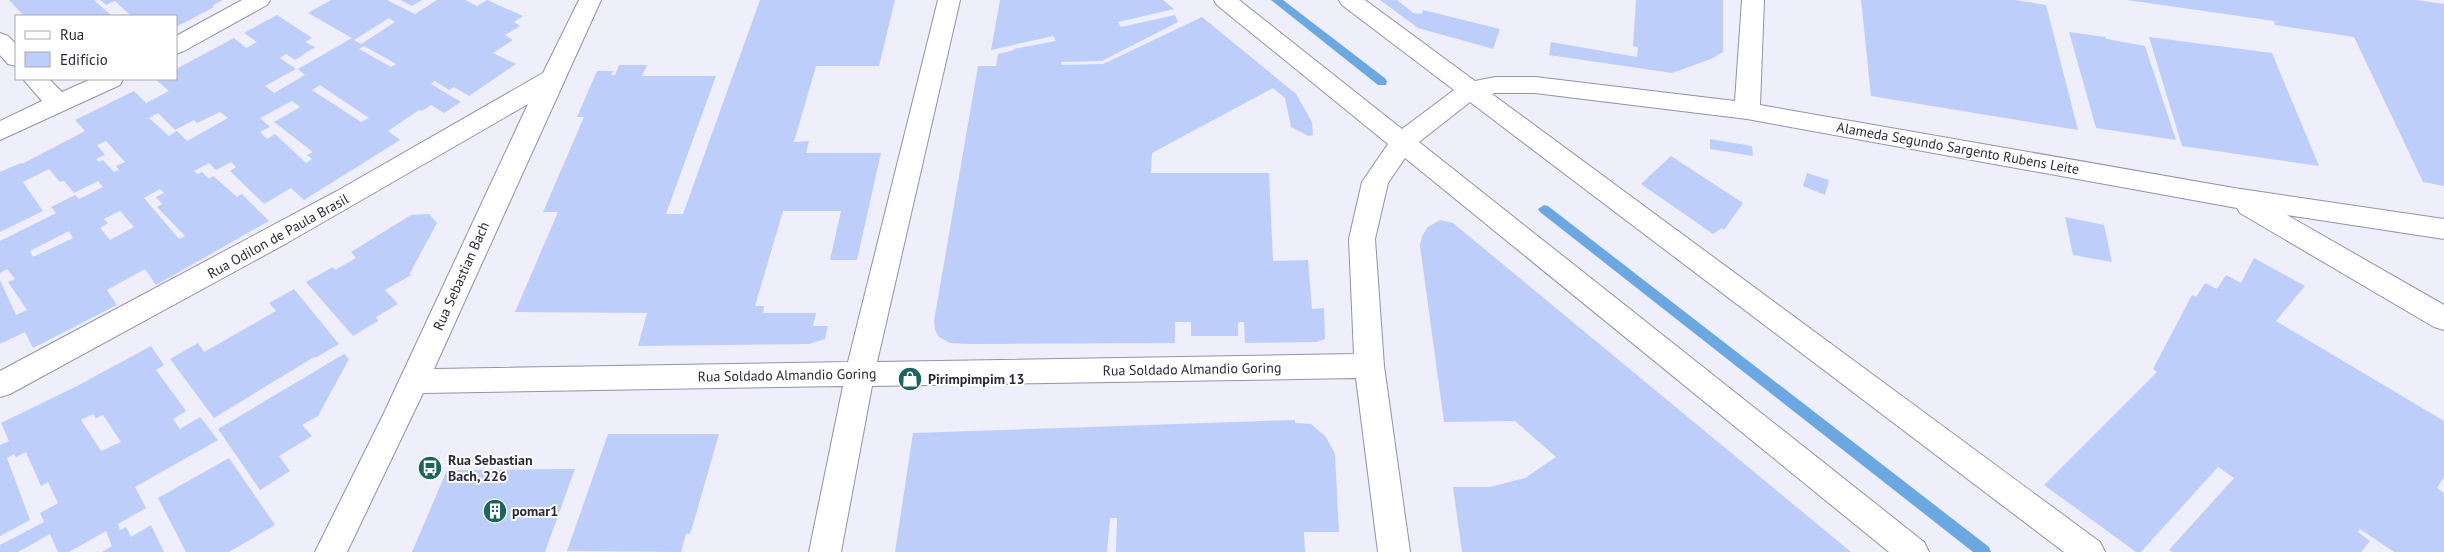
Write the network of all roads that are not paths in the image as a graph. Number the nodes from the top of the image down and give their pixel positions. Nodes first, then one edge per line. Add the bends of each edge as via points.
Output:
1 (260, 0) edge
2 (590, 0) edge
3 (949, 0) edge
4 (1225, 0) edge
5 (1350, 0) edge
6 (1754, 0) edge
7 (0, 41) edge
8 (178, 45) edge
9 (15, 57) edge
10 (551, 79) junction
11 (37, 80) edge
12 (109, 80) edge
13 (1470, 90) junction
14 (59, 104) junction
15 (1747, 111) junction
16 (0, 131) edge
17 (1402, 142) junction
18 (2234, 198) junction
19 (2444, 229) edge
20 (2444, 319) edge
21 (1369, 366) junction
22 (860, 374) junction
23 (414, 381) junction
24 (0, 386) edge
25 (330, 552) edge
26 (825, 552) edge
27 (1394, 552) edge
28 (1913, 552) edge
29 (2089, 552) edge

1 - 8 street
2 - 10 street, Rua Sebastian Bach
3 - 22 street
4 - 17 street
5 - 13 street
6 - 15 street
7 - 9 street
10 - 23 street, Rua Sebastian Bach
10 - 24 street, Rua Odilon de Paula Brasil via 301,225
11 - 14 street
12 - 14 street
13 - 15 street, Alameda Segundo Sargento Rubens Leite via 1495,85 1535,85
13 - 17 street
13 - 29 street
14 - 16 street
15 - 18 street, Alameda Segundo Sargento Rubens Leite
17 - 21 street via 1375,182 1362,239
17 - 28 street
18 - 19 street, Alameda Segundo Sargento Rubens Leite
18 - 20 street
21 - 22 street, Rua Soldado Almandio Goring
21 - 27 street
22 - 23 street, Rua Soldado Almandio Goring
22 - 26 street
23 - 25 street, Rua Sebastian Bach

